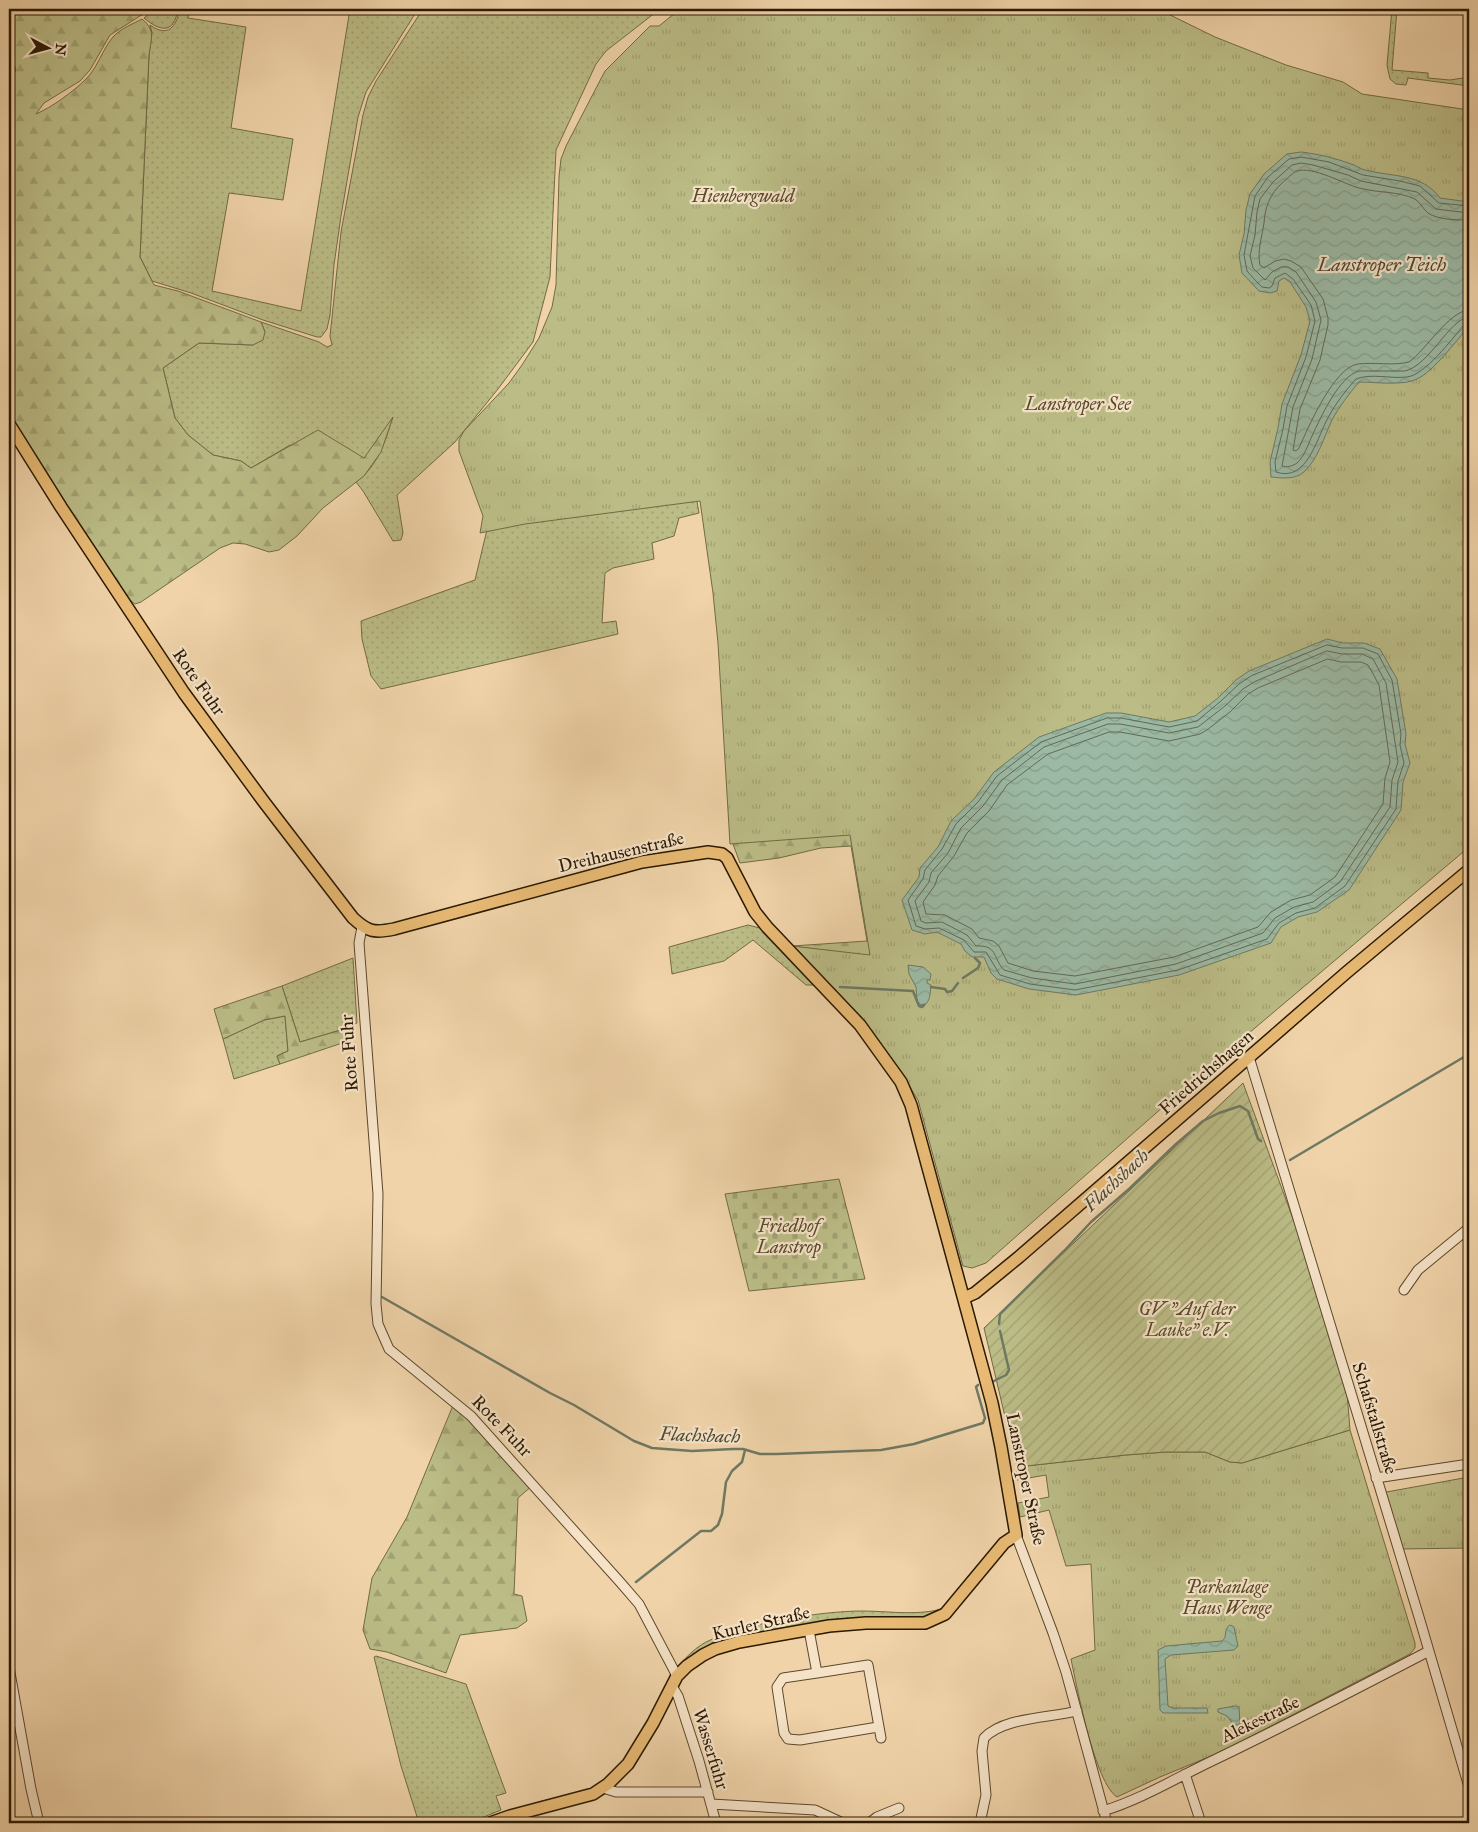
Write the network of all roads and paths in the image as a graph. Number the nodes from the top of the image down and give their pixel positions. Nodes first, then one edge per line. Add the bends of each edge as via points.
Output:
1 (9, 424) edge
2 (1469, 870) edge
3 (362, 927) junction
4 (1249, 1057) junction
5 (929, 1168) joint
6 (1469, 1228) edge
7 (1404, 1290) dead end
8 (964, 1298) junction
9 (1469, 1464) edge
10 (1376, 1478) junction
11 (1016, 1535) junction
12 (809, 1630) junction
13 (1430, 1651) junction
14 (9, 1667) edge
15 (817, 1673) junction
16 (674, 1681) junction
17 (1077, 1711) junction
18 (878, 1726) junction
19 (881, 1738) dead end
20 (1185, 1774) junction
21 (603, 1788) junction
22 (1469, 1788) edge
23 (708, 1792) junction
24 (711, 1804) junction
25 (899, 1808) dead end
26 (1103, 1811) junction
27 (510, 1820) edge
28 (39, 1823) edge
29 (490, 1823) edge
30 (716, 1823) edge
31 (843, 1823) edge
32 (869, 1823) edge
33 (980, 1823) edge
34 (1107, 1823) edge
35 (1201, 1823) edge

1 - 3 main road, Rote Fuhr via 189,700
2 - 4 main road, Friedrichshagen
3 - 5 main road, Dreihausenstraße via 374,932 394,930 642,862 700,852 722,854 755,912 860,1025 901,1082
3 - 16 street, Rote Fuhr via 359,942 378,1194 378,1324 389,1349 471,1416 639,1604
4 - 8 main road, Friedrichshagen via 975,1294
4 - 10 street, Schafstallstraße
5 - 8 main road, Lanstroper Straße
6 - 7 street via 1418,1270
8 - 11 main road, Lanstroper Straße via 992,1403
9 - 10 street
10 - 13 street, Schafstallstraße
11 - 12 main road, Kurler Straße via 1004,1542 945,1614 925,1623 866,1623
11 - 17 street, Lanstroper Straße via 1053,1632
12 - 15 street
12 - 16 main road, Kurler Straße via 739,1642 715,1650 694,1661
13 - 20 street, Alekestraße
13 - 22 street, Schafstallstraße
14 - 28 street
15 - 18 street via 868,1665
15 - 18 street via 782,1678 777,1687 784,1733 788,1739 800,1740
16 - 21 main road, Kurler Straße via 628,1764
16 - 23 street, Wasserfuhr
17 - 26 street, Lanstroper Straße
17 - 33 street via 994,1729 984,1738 986,1795
18 - 19 street
20 - 26 street, Alekestraße
20 - 35 street
21 - 23 street via 616,1792
21 - 27 main road, Kurler Straße
23 - 24 street, Wasserfuhr
24 - 30 street, Wasserfuhr
24 - 31 street via 815,1810
25 - 32 street
26 - 34 street, Lanstroper Straße
27 - 29 main road, Kurler Straße

